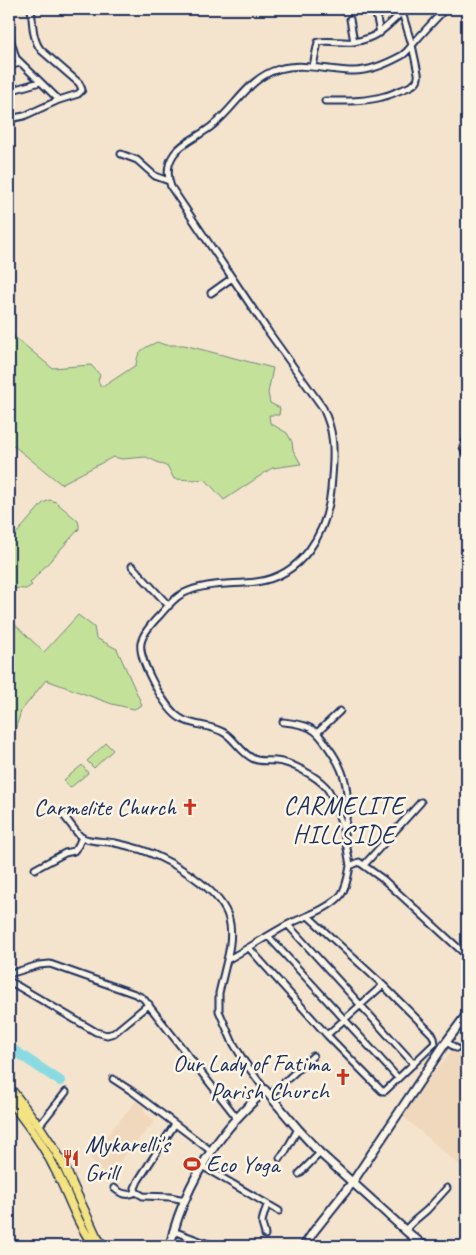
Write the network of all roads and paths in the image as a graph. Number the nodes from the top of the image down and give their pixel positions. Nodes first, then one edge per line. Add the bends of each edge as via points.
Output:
1 (31, 9) edge
2 (375, 9) edge
3 (445, 9) edge
4 (402, 10) edge
5 (9, 19) edge
6 (350, 19) dead end
7 (380, 33) junction
8 (10, 41) edge
9 (354, 42) junction
10 (412, 45) junction
11 (20, 63) junction
12 (9, 66) edge
13 (314, 66) junction
14 (40, 82) junction
15 (9, 91) edge
16 (59, 100) junction
17 (325, 101) dead end
18 (9, 120) edge
19 (121, 154) dead end
20 (169, 181) junction
21 (232, 278) junction
22 (211, 293) dead end
23 (467, 438) edge
24 (467, 456) edge
25 (132, 566) dead end
26 (169, 606) junction
27 (340, 710) dead end
28 (283, 722) dead end
29 (318, 732) junction
30 (422, 802) dead end
31 (64, 816) dead end
32 (344, 831) junction
33 (82, 837) junction
34 (364, 865) junction
35 (350, 866) junction
36 (36, 868) dead end
37 (308, 916) junction
38 (288, 925) junction
39 (268, 936) junction
40 (249, 948) junction
41 (467, 956) edge
42 (227, 960) junction
43 (9, 974) edge
44 (9, 981) edge
45 (383, 985) junction
46 (149, 1004) junction
47 (361, 1004) junction
48 (467, 1014) edge
49 (344, 1020) junction
50 (460, 1024) junction
51 (467, 1031) edge
52 (327, 1035) junction
53 (444, 1045) junction
54 (456, 1048) dead end
55 (313, 1056) dead end
56 (414, 1064) junction
57 (398, 1078) junction
58 (113, 1079) dead end
59 (9, 1087) edge
60 (66, 1092) dead end
61 (268, 1092) junction
62 (9, 1100) edge
63 (237, 1118) junction
64 (174, 1124) junction
65 (39, 1126) junction
66 (298, 1130) junction
67 (211, 1151) junction
68 (320, 1153) junction
69 (280, 1158) dead end
70 (202, 1166) junction
71 (299, 1174) dead end
72 (352, 1183) junction
73 (69, 1188) junction
74 (114, 1188) dead end
75 (447, 1188) dead end
76 (136, 1192) junction
77 (185, 1200) junction
78 (267, 1204) junction
79 (279, 1211) dead end
80 (405, 1230) junction
81 (173, 1231) junction
82 (265, 1235) dead end
83 (93, 1240) edge
84 (211, 1245) dead end
85 (103, 1246) edge
86 (170, 1246) edge
87 (304, 1246) edge
88 (424, 1246) edge

1 - 16 street via 37,45 81,87 81,92
2 - 7 street
3 - 10 street
4 - 7 street
4 - 10 street
5 - 8 street
6 - 9 street
7 - 9 street
8 - 11 street
9 - 13 street via 318,42
10 - 13 street via 402,56 367,70
10 - 17 street via 419,77 414,84 374,99
11 - 12 street
11 - 14 street
13 - 20 street via 280,68 264,74 215,125 178,149 169,164
14 - 15 street
14 - 16 street
16 - 18 street
19 - 20 street via 137,160 155,176
20 - 21 street
21 - 22 street
21 - 26 street via 323,408 332,436 329,504 321,530 308,552 295,565 270,580 198,588 180,594
23 - 24 street via 462,446
25 - 26 street
26 - 32 street via 148,628 141,645 142,659 157,689 174,712 188,722 224,732 253,759 293,766 320,782 331,795
27 - 29 street
28 - 29 street via 303,725
29 - 32 street via 340,765 346,782
30 - 34 street
31 - 33 street
32 - 35 street
33 - 36 street via 74,851
33 - 42 street via 113,842 159,857 204,884 218,899 229,919
34 - 35 street via 359,862
34 - 41 street
35 - 37 street via 348,881 340,895
37 - 38 street
37 - 45 street
38 - 39 street
38 - 47 street
39 - 40 street
39 - 49 street
40 - 42 street
40 - 52 street
42 - 61 street via 219,993 219,1011 244,1061
43 - 46 street via 50,964 135,994
44 - 46 street via 96,1032 107,1035
45 - 47 street
45 - 56 street via 434,1038 435,1043
46 - 63 street
47 - 49 street
47 - 56 street
48 - 50 street
49 - 52 street
49 - 57 street
50 - 51 street
50 - 53 street
52 - 57 street via 382,1090 385,1091
53 - 54 street via 448,1043
53 - 72 street
55 - 61 street
56 - 57 street
58 - 64 street
59 - 65 main road
60 - 65 street
61 - 63 street
61 - 66 street
62 - 73 main road via 34,1132
63 - 67 street
64 - 67 street
64 - 76 street via 138,1181
65 - 73 main road via 63,1164
66 - 68 street
66 - 69 street
67 - 70 street
68 - 71 street
68 - 72 street
70 - 77 street
70 - 78 street
72 - 80 street
72 - 87 street
73 - 83 main road
74 - 76 street via 128,1195
75 - 80 street
76 - 77 street via 143,1196
77 - 81 street
78 - 79 street
78 - 82 street via 262,1222
80 - 88 street
81 - 84 street
81 - 86 street
83 - 85 main road

